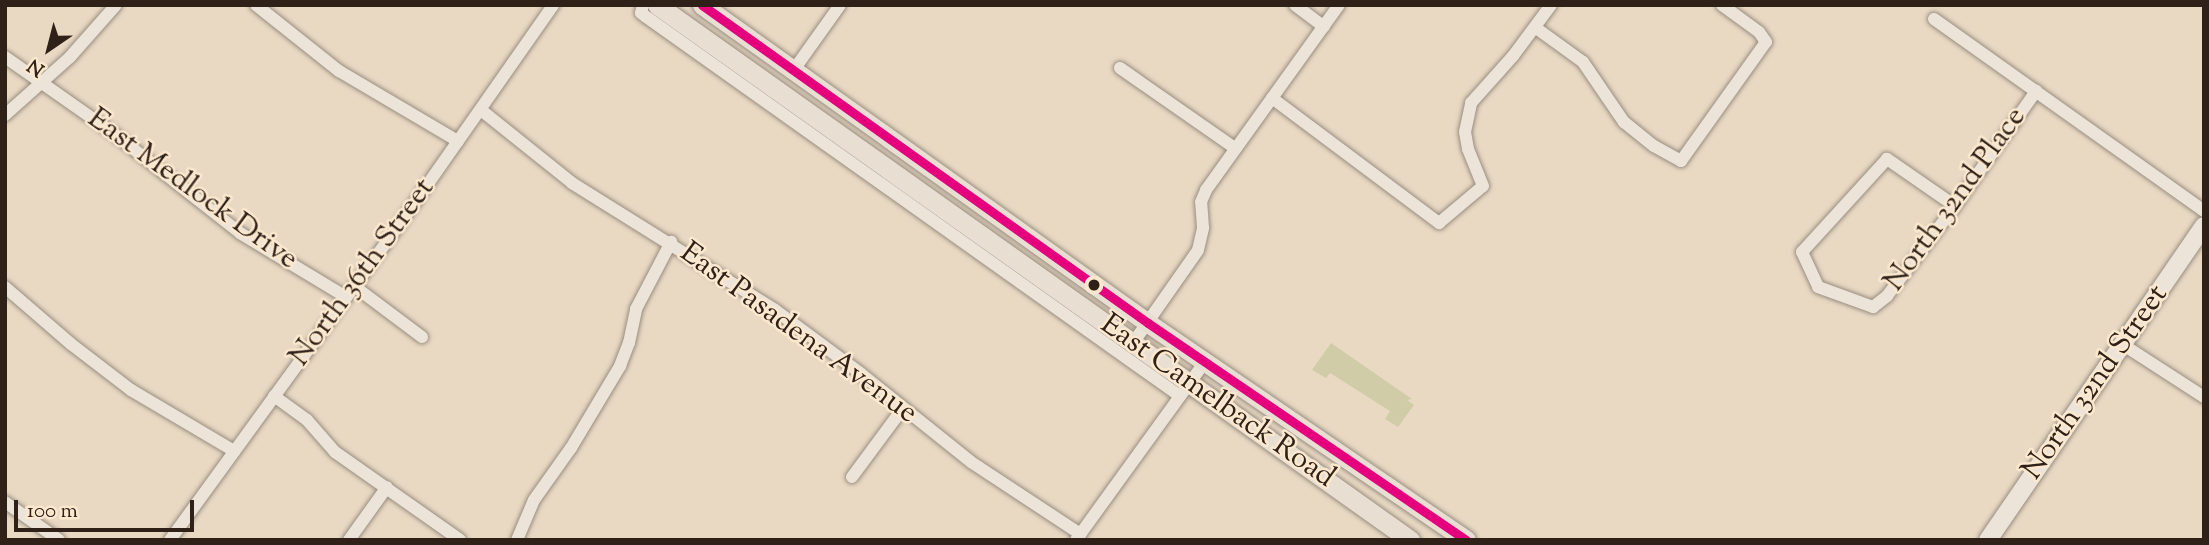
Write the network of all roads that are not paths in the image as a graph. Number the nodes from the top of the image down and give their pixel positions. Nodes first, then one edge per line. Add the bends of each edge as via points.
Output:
1 (116, 5) edge
2 (256, 5) edge
3 (553, 5) edge
4 (643, 5) edge
5 (657, 5) edge
6 (702, 5) edge
7 (840, 5) edge
8 (1295, 5) edge
9 (1339, 5) edge
10 (1551, 5) edge
11 (1721, 5) edge
12 (1934, 19) dead end
13 (1324, 26) junction
14 (1536, 28) junction
15 (5, 57) edge
16 (1120, 68) dead end
17 (793, 71) junction
18 (42, 82) junction
19 (2036, 91) junction
20 (1272, 99) junction
21 (481, 110) junction
22 (5, 115) edge
23 (458, 141) junction
24 (901, 147) junction
25 (1236, 149) junction
26 (882, 175) junction
27 (1955, 206) junction
28 (2204, 211) edge
29 (2204, 226) edge
30 (671, 242) junction
31 (5, 288) edge
32 (350, 292) junction
33 (1148, 323) junction
34 (422, 337) dead end
35 (1133, 343) junction
36 (2122, 344) junction
37 (1205, 362) junction
38 (1185, 389) junction
39 (274, 396) junction
40 (2204, 397) edge
41 (903, 408) junction
42 (234, 451) junction
43 (852, 477) dead end
44 (387, 487) junction
45 (5, 502) edge
46 (1421, 509) junction
47 (1078, 537) edge
48 (1406, 537) edge
49 (59, 540) edge
50 (170, 540) edge
51 (349, 540) edge
52 (460, 540) edge
53 (517, 540) edge
54 (1466, 540) edge
55 (1988, 540) edge

1 - 18 street
2 - 23 street via 339,71
3 - 21 street, North 36th Street
4 - 26 street, East Camelback Road via 645,16
5 - 26 main road, East Camelback Road
6 - 17 main road, East Camelback Road
7 - 17 street
8 - 13 street
9 - 13 street
10 - 14 street
11 - 14 street via 1766,42 1681,161 1624,122 1583,62
12 - 19 street
13 - 20 street
14 - 20 street via 1471,103 1465,132 1483,186 1439,223
15 - 18 street, East Medlock Drive
16 - 25 street
17 - 24 main road, East Camelback Road
18 - 22 street
18 - 32 street, East Medlock Drive via 240,233
19 - 27 street, North 32nd Place
19 - 28 street
20 - 25 street
21 - 23 street, North 36th Street
21 - 30 street, East Pasadena Avenue via 572,183
23 - 32 street, North 36th Street
24 - 26 main road
24 - 33 main road, East Camelback Road
25 - 33 street via 1201,202 1203,228 1198,250
26 - 35 main road, East Camelback Road
26 - 38 street, East Camelback Road
27 - 27 street, North 32nd Place via 1887,159 1802,252 1818,287 1873,307 1887,296
29 - 36 main road, North 32nd Street
30 - 41 street, East Pasadena Avenue via 775,310
30 - 53 street via 636,309 620,366 530,507
31 - 42 street via 109,373
32 - 34 street, East Medlock Drive
32 - 39 street, North 36th Street
33 - 35 street
33 - 37 main road, East Camelback Road
35 - 38 main road, East Camelback Road
36 - 40 street
36 - 55 main road, North 32nd Street
37 - 38 street
37 - 46 main road, East Camelback Road
38 - 47 street
38 - 48 main road, East Camelback Road
39 - 42 street, North 36th Street
39 - 44 street via 307,420 335,452
41 - 43 street
41 - 47 street, East Pasadena Avenue
42 - 50 street, North 36th Street
44 - 51 street
44 - 52 street
45 - 49 street
46 - 48 main road
46 - 54 main road, East Camelback Road

